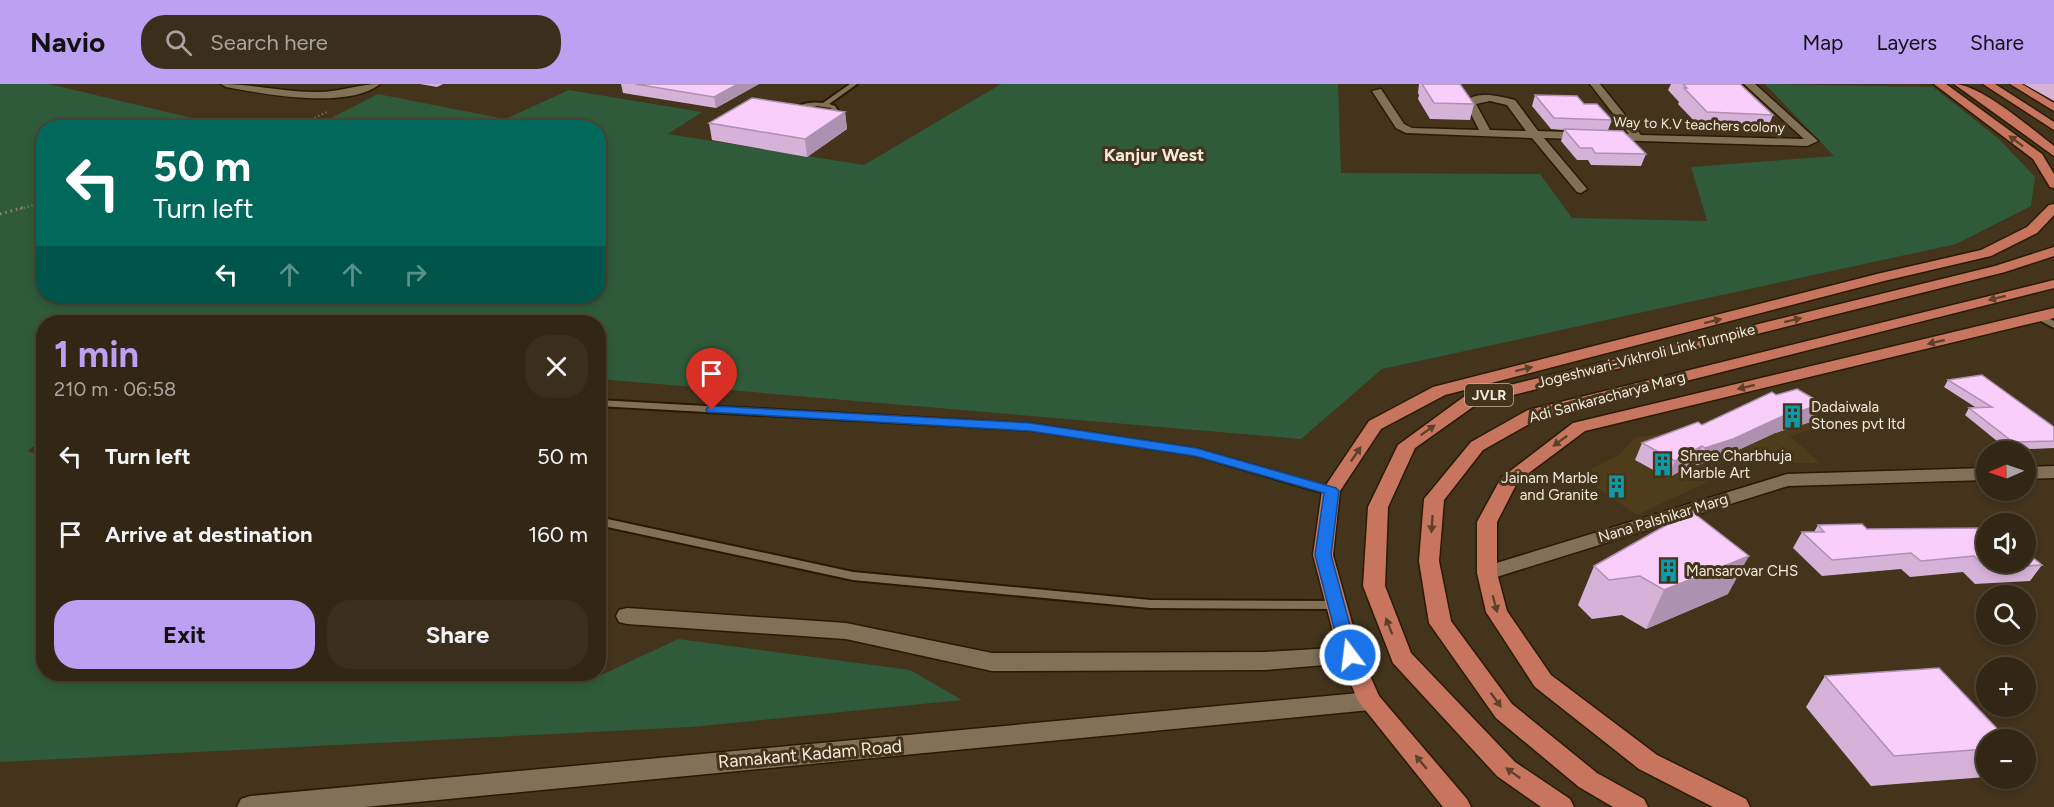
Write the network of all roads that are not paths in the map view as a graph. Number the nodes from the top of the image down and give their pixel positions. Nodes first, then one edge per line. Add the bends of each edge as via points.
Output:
1 (226, 84) edge
2 (375, 84) edge
3 (854, 84) edge
4 (1595, 84) edge
5 (1749, 84) edge
6 (1939, 84) edge
7 (1959, 84) edge
8 (1988, 84) edge
9 (2015, 84) edge
10 (1377, 91) dead end
11 (824, 105) junction
12 (2054, 108) edge
13 (2052, 125) edge
14 (1486, 133) junction
15 (1534, 135) junction
16 (1639, 139) junction
17 (2054, 152) edge
18 (2054, 184) edge
19 (1581, 189) dead end
20 (2054, 208) edge
21 (2018, 237) junction
22 (2054, 250) edge
23 (2013, 264) junction
24 (2054, 284) edge
25 (2049, 318) edge
26 (606, 403) edge
27 (2054, 472) edge
28 (2036, 473) edge
29 (1976, 474) edge
30 (1331, 491) junction
31 (606, 523) edge
32 (1487, 573) junction
33 (1336, 605) junction
34 (627, 616) dead end
35 (1350, 655) junction
36 (1370, 701) junction
37 (250, 807) edge
38 (1458, 807) edge
39 (1561, 807) edge
40 (1635, 807) edge
41 (1737, 807) edge

1 - 2 street via 316,97 344,94
3 - 11 lane
4 - 16 street
5 - 16 street, Way to K.V teachers colony via 1812,141
18 -> 6 main road via 2038,157
7 - 17 main road
8 - 13 main road
9 - 12 main road
10 - 14 street, Way to K.V teachers colony via 1400,126 1410,131
11 - 11 lane via 836,112 814,120 792,114 799,107
14 - 15 street, Way to K.V teachers colony
14 - 15 street via 1472,100 1511,102
15 - 16 street, Way to K.V teachers colony
15 - 19 street
20 - 21 main road via 2032,230
21 - 23 main road
30 -> 21 main road via 1375,425 1439,391 1986,253
22 - 23 main road, JVLR
39 -> 23 main road, Jogeshwari-Vikhroli Link Turnpike / JVLR via 1506,769 1401,657 1374,586 1377,507 1407,445 1471,400
24 -> 40 main road, Adi Sankaracharya Marg / JVLR via 1534,414 1477,446 1448,481 1434,499 1429,561 1440,623 1504,711 1588,780
25 -> 32 main road via 1579,427 1510,478 1487,522
26 - 30 lane via 1030,427 1196,452
27 - 28 street
29 - 32 street, Nana Palshikar Marg via 1787,480
30 - 33 main road via 1323,555
31 - 33 lane via 853,576 1150,604
32 -> 41 main road via 1497,612 1543,681 1648,762
33 - 35 main road
34 - 35 street via 846,631 993,662 1265,661
35 - 36 main road
36 - 37 street, Ramakant Kadam Road
38 -> 36 main road

